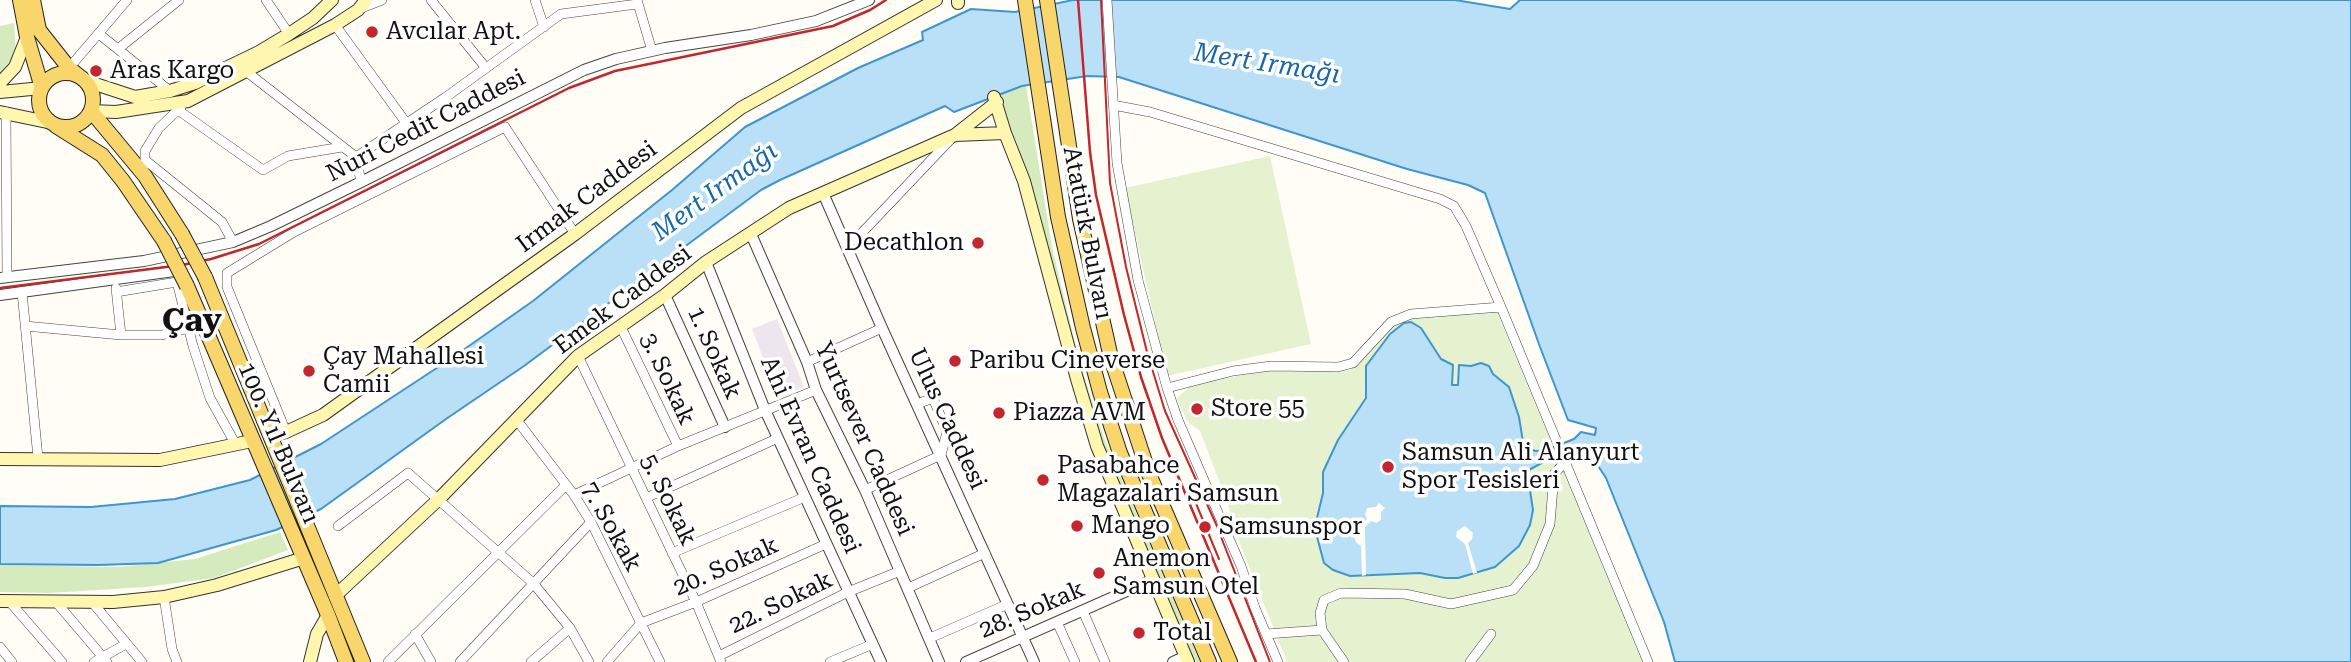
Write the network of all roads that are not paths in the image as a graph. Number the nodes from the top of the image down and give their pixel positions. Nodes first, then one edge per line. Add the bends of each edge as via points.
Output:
1 (20, 0) edge
2 (33, 0) edge
3 (127, 0) edge
4 (179, 0) edge
5 (266, 0) edge
6 (332, 0) edge
7 (382, 0) edge
8 (431, 0) edge
9 (535, 0) edge
10 (869, 0) edge
11 (936, 0) edge
12 (1025, 0) edge
13 (1047, 0) edge
14 (1107, 0) edge
15 (637, 2) edge
16 (362, 5) edge
17 (335, 25) junction
18 (544, 27) junction
19 (99, 34) junction
20 (289, 34) junction
21 (27, 37) junction
22 (118, 49) junction
23 (652, 51) junction
24 (69, 68) junction
25 (486, 68) junction
26 (247, 72) junction
27 (83, 80) junction
28 (0, 83) edge
29 (42, 88) junction
30 (170, 91) junction
31 (0, 92) edge
32 (1112, 101) junction
33 (183, 106) junction
34 (91, 111) junction
35 (3, 112) edge
36 (52, 124) junction
37 (407, 124) junction
38 (1005, 133) junction
39 (955, 135) junction
40 (342, 146) junction
41 (356, 157) junction
42 (145, 160) junction
43 (2, 167) edge
44 (145, 176) junction
45 (361, 182) junction
46 (823, 193) junction
47 (3, 217) edge
48 (575, 234) junction
49 (751, 234) junction
50 (233, 242) junction
51 (845, 244) junction
52 (706, 262) junction
53 (174, 271) dead end
54 (3, 277) edge
55 (115, 286) junction
56 (23, 292) junction
57 (0, 295) edge
58 (665, 295) junction
59 (1501, 307) junction
60 (26, 326) junction
61 (621, 327) junction
62 (189, 328) junction
63 (882, 328) junction
64 (121, 335) junction
65 (578, 356) junction
66 (807, 362) junction
67 (1167, 388) junction
68 (816, 390) junction
69 (917, 404) junction
70 (765, 410) junction
71 (516, 419) junction
72 (725, 427) junction
73 (286, 432) junction
74 (271, 436) junction
75 (778, 438) junction
76 (252, 441) junction
77 (236, 445) junction
78 (678, 446) junction
79 (941, 455) junction
80 (38, 458) junction
81 (0, 459) edge
82 (1566, 461) junction
83 (632, 468) junction
84 (566, 485) junction
85 (865, 490) junction
86 (574, 495) junction
87 (805, 497) junction
88 (646, 498) junction
89 (439, 499) junction
90 (592, 522) junction
91 (338, 526) dead end
92 (826, 544) junction
93 (499, 552) junction
94 (672, 553) junction
95 (985, 553) junction
96 (304, 558) junction
97 (900, 571) junction
98 (1154, 579) junction
99 (533, 583) junction
100 (908, 588) junction
101 (848, 592) junction
102 (335, 596) junction
103 (164, 597) junction
104 (4, 601) edge
105 (56, 602) junction
106 (92, 602) junction
107 (696, 602) junction
108 (1008, 604) junction
109 (1083, 611) junction
110 (328, 615) junction
111 (1057, 622) junction
112 (641, 623) junction
113 (570, 628) junction
114 (1322, 630) junction
115 (415, 634) junction
116 (1266, 634) junction
117 (1491, 634) dead end
118 (1023, 637) junction
119 (930, 638) junction
120 (873, 643) junction
121 (127, 644) junction
122 (0, 647) edge
123 (720, 659) edge
124 (1187, 659) edge
125 (101, 660) edge
126 (12, 662) edge
127 (62, 662) edge
128 (142, 662) edge
129 (177, 662) edge
130 (310, 662) edge
131 (346, 662) edge
132 (363, 662) edge
133 (388, 662) edge
134 (431, 662) edge
135 (460, 662) edge
136 (531, 662) edge
137 (589, 662) edge
138 (607, 662) edge
139 (660, 662) edge
140 (830, 662) edge
141 (881, 662) edge
142 (939, 662) edge
143 (965, 662) edge
144 (1034, 662) edge
145 (1075, 662) edge
146 (1105, 662) edge
147 (1173, 662) edge
148 (1209, 662) edge
149 (1230, 662) edge
150 (1278, 662) edge
151 (1344, 662) edge
152 (1470, 662) edge
153 (1647, 662) edge

1 - 21 main road
2 - 24 main road via 39,30
3 - 19 street
4 - 22 street
5 - 20 street
6 - 20 main road
7 - 16 street
8 - 25 street
9 - 18 street
10 - 23 street, Nuri Cedit Caddesi via 816,21
11 - 48 main road, Irmak Caddesi via 741,108
12 - 148 main road, Atatürk Bulvarı via 1058,217 1100,392 1120,453
13 - 149 main road, Atatürk Bulvarı via 1080,219 1111,358 1149,474
14 - 32 street
15 - 18 street via 561,14
15 - 23 street
16 - 17 main road
17 - 26 main road
17 - 37 street
18 - 25 street
19 - 22 street
19 - 24 street
20 - 30 main road via 195,83
21 - 28 main road via 15,67
21 - 29 main road
22 - 30 street
23 - 45 street, Nuri Cedit Caddesi via 584,70
24 - 27 main road
25 - 37 street
26 - 33 main road
26 - 40 street
27 - 29 main road via 61,74
27 - 30 main road via 135,97
27 - 34 main road via 92,94
29 - 31 main road
29 - 36 main road via 41,111
32 - 59 street via 1454,206
32 - 67 street via 1124,211
33 - 34 main road
33 - 40 street via 263,170 289,156
33 - 42 street via 159,128 145,151
34 - 36 main road via 70,127
34 - 44 main road, 100. Yıl Bulvarı
35 - 36 main road
35 - 43 street
36 - 76 main road, 100. Yıl Bulvarı, bridge via 102,155 164,241
37 - 41 street
38 - 39 main road, Emek Caddesi
38 - 39 main road, Emek Caddesi via 995,99
38 - 98 main road via 1024,181 1097,446
39 - 46 main road, Emek Caddesi
39 - 51 street via 857,238
40 - 41 street
41 - 45 street
42 - 44 street
42 - 50 street via 222,222
43 - 47 street
44 - 74 main road, 100. Yıl Bulvarı, bridge via 205,277
45 - 50 street, Nuri Cedit Caddesi
46 - 49 main road, Emek Caddesi via 789,208
46 - 51 street, Ulus Caddesi
47 - 54 street
48 - 73 main road, Irmak Caddesi via 323,415
48 - 73 street, Nuri Cedit Caddesi via 505,127 294,232 227,273 227,287
49 - 52 main road, Emek Caddesi
49 - 66 street, Yurtsever Caddesi
50 - 54 street, Nuri Cedit Caddesi via 144,261
51 - 63 street, Ulus Caddesi
52 - 58 main road, Emek Caddesi
52 - 70 street, Ahi Evran Caddesi
53 - 55 street
55 - 56 street
55 - 62 street via 177,282
55 - 64 street
56 - 57 street
56 - 60 street
58 - 61 main road, Emek Caddesi
58 - 72 street, 1. Sokak
59 - 67 street via 1410,314 1391,322 1353,363 1338,367 1246,369
59 - 82 street
60 - 64 street
60 - 80 street
61 - 65 main road, Emek Caddesi
61 - 78 street, 3. Sokak
62 - 64 street via 162,335
62 - 77 street via 210,398
63 - 66 street
63 - 69 street, Ulus Caddesi
65 - 71 main road, Emek Caddesi
65 - 83 street, 5. Sokak
66 - 68 street, Yurtsever Caddesi
67 - 116 street
68 - 70 street
68 - 85 street, Yurtsever Caddesi
69 - 79 street, Ulus Caddesi
69 - 79 street via 933,398 947,432
70 - 72 street
70 - 75 street, Ahi Evran Caddesi
71 - 84 street, 7. Sokak
71 - 89 main road, Emek Caddesi
72 - 78 street
73 - 74 main road, Irmak Caddesi
74 - 102 main road, 100. Yıl Bulvarı
75 - 87 street, Ahi Evran Caddesi
75 - 88 street
76 - 77 main road
76 - 96 main road, 100. Yıl Bulvarı
77 - 80 main road via 160,460
78 - 83 street
79 - 85 street
79 - 95 street, Ulus Caddesi
80 - 81 main road
82 - 114 street via 1554,474 1550,524 1533,566 1514,590 1451,604 1405,594 1341,593 1324,600
82 - 153 street
83 - 86 street
83 - 88 street, 5. Sokak
84 - 86 street, 7. Sokak
84 - 93 street
85 - 97 street, Yurtsever Caddesi
86 - 90 street, 7. Sokak
87 - 92 street, Ahi Evran Caddesi
87 - 94 street
88 - 94 street, 5. Sokak
89 - 91 street via 408,473
89 - 93 street
89 - 102 main road, Emek Caddesi
90 - 99 street
90 - 112 street, 7. Sokak
92 - 101 street, Ahi Evran Caddesi
92 - 107 street, 20. Sokak
93 - 99 street
93 - 115 street
94 - 107 street, 5. Sokak
95 - 100 street
95 - 108 street, Ulus Caddesi
96 - 103 main road
96 - 110 main road, 100. Yıl Bulvarı
97 - 100 street, Yurtsever Caddesi
97 - 101 street, 22. Sokak
98 - 109 street, 28. Sokak
98 - 124 main road
99 - 113 street
99 - 135 street
100 - 119 street, Yurtsever Caddesi
101 - 120 street, Ahi Evran Caddesi
101 - 123 street, 22. Sokak
102 - 132 main road, 100. Yıl Bulvarı
103 - 106 main road
103 - 129 street
104 - 105 main road
104 - 127 street
105 - 106 main road
105 - 125 street
106 - 121 street
107 - 112 street, 20. Sokak
107 - 123 street, 5. Sokak
108 - 118 street, Ulus Caddesi
108 - 119 street
109 - 111 street, 28. Sokak
109 - 146 street
110 - 130 main road
110 - 131 main road, 100. Yıl Bulvarı
111 - 118 street, 28. Sokak
111 - 145 street
112 - 138 street
112 - 139 street, 7. Sokak
113 - 136 street
113 - 137 street
114 - 116 street
114 - 151 street
115 - 133 street
115 - 134 street
116 - 150 street
117 - 152 street
118 - 143 street, 28. Sokak
118 - 144 street, Ulus Caddesi
119 - 142 street, Yurtsever Caddesi
120 - 140 street
120 - 141 street, Ahi Evran Caddesi
121 - 125 street
121 - 128 street
122 - 126 street
124 - 147 street

